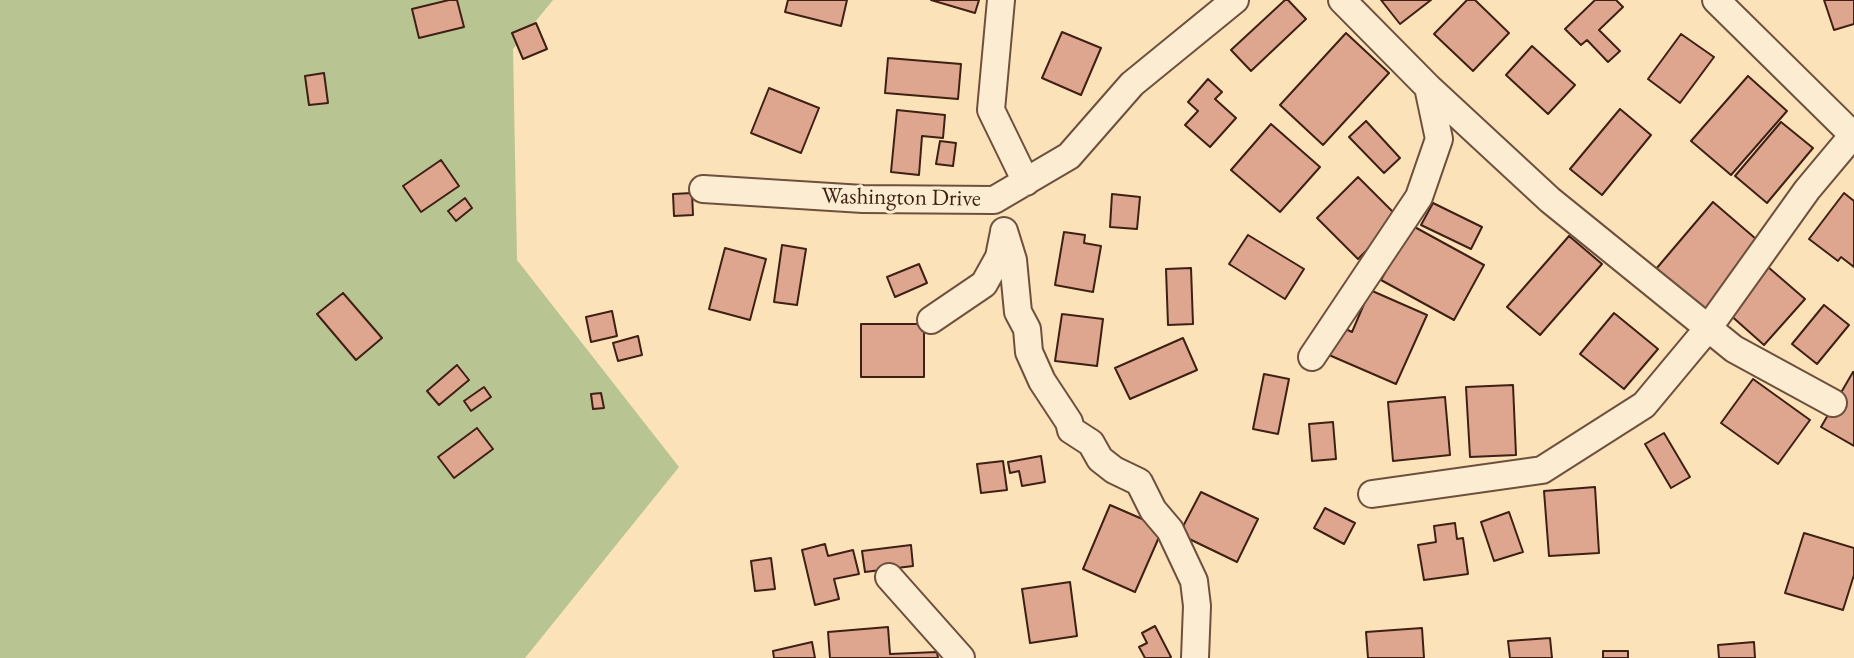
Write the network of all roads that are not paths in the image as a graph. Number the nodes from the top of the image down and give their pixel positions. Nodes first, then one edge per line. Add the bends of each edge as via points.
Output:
1 (1001, 0) edge
2 (1235, 0) edge
3 (1342, 0) edge
4 (1716, 0) edge
5 (1428, 87) junction
6 (1853, 136) edge
7 (1026, 182) junction
8 (704, 189) dead end
9 (995, 200) junction
10 (1004, 231) junction
11 (932, 320) dead end
12 (1709, 327) junction
13 (1312, 357) dead end
14 (1833, 403) dead end
15 (1372, 494) dead end
16 (889, 577) dead end
17 (961, 658) edge
18 (1195, 658) edge

1 - 7 street via 991,110
2 - 7 street, Washington Drive via 1132,84 1069,156
3 - 5 street
4 - 6 street
5 - 12 street via 1550,200
5 - 13 street via 1440,139 1419,197
6 - 12 street via 1807,190
7 - 9 street, Washington Drive
8 - 9 street, Washington Drive via 863,199
9 - 10 street
10 - 11 street via 999,257 984,284
10 - 18 street via 1013,260 1018,312 1042,381 1071,430 1091,443 1114,470 1139,482 1170,530 1194,581
12 - 14 street via 1734,349
12 - 15 street via 1644,405 1542,470
16 - 17 street

